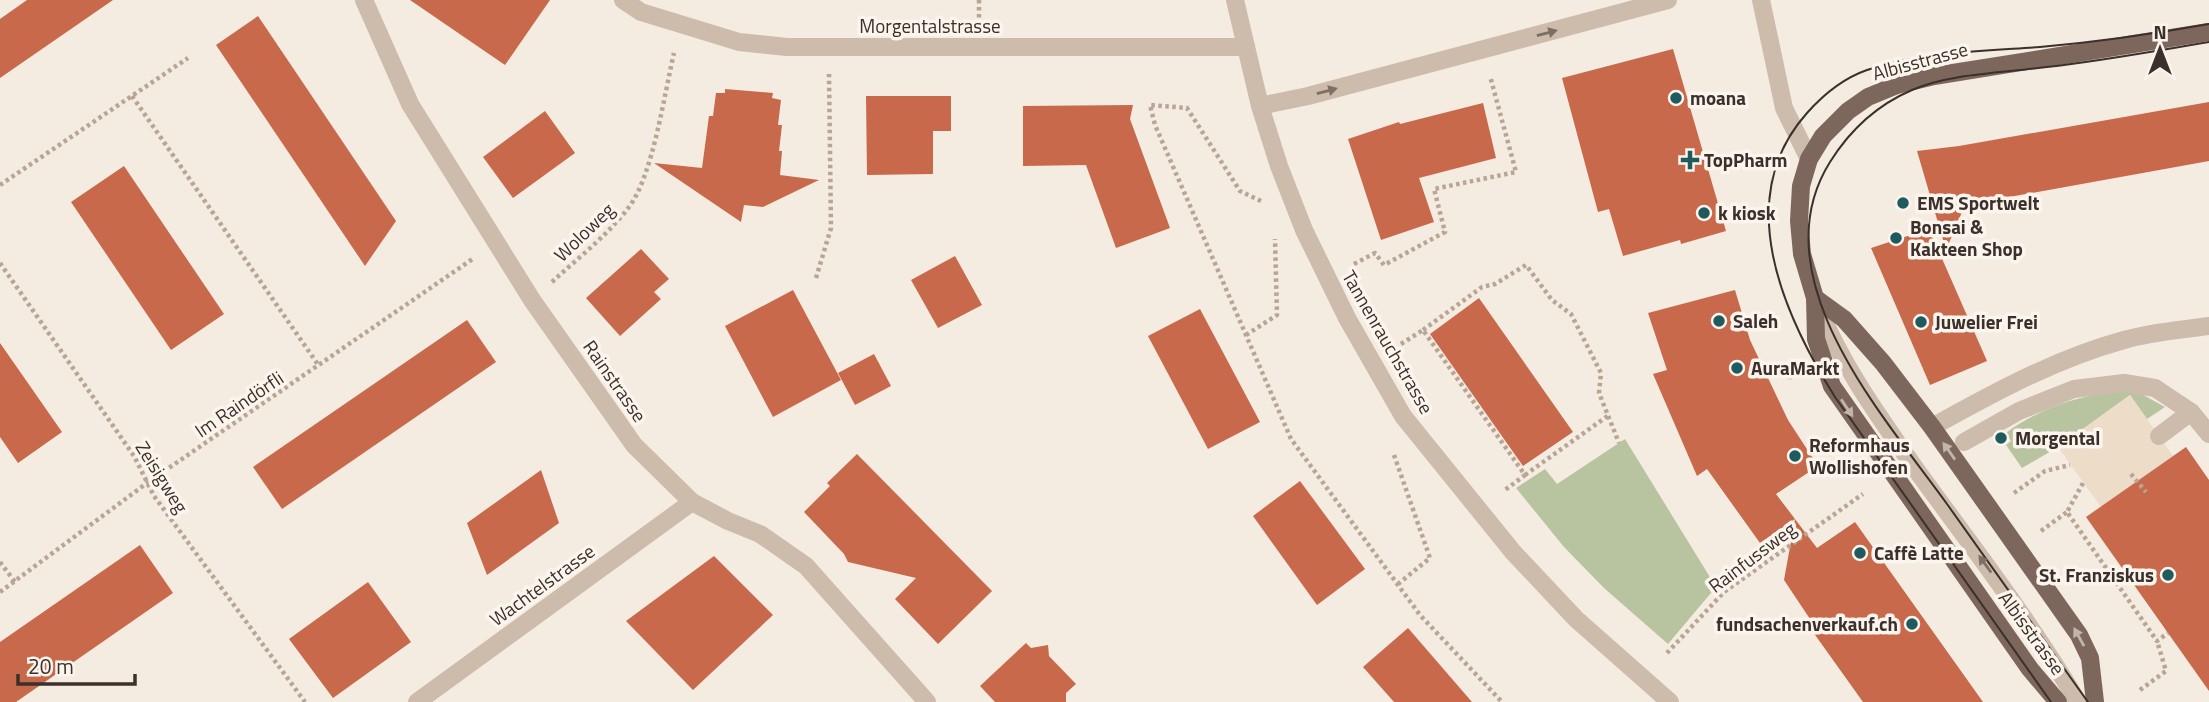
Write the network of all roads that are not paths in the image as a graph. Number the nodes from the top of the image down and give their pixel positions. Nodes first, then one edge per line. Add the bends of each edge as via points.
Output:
1 (364, 0) edge
2 (623, 0) edge
3 (1235, 0) edge
4 (1668, 0) edge
5 (1762, 0) edge
6 (641, 6) edge
7 (2209, 32) edge
8 (1246, 47) junction
9 (1260, 106) junction
10 (1809, 159) junction
11 (1815, 298) junction
12 (2209, 326) edge
13 (2191, 412) junction
14 (1932, 427) junction
15 (2209, 433) edge
16 (2159, 436) dead end
17 (1964, 442) dead end
18 (692, 502) junction
19 (417, 702) edge
20 (927, 702) edge
21 (1670, 702) edge
22 (2058, 702) edge
23 (2078, 702) edge
24 (2095, 702) edge

1 - 18 street, Rainstrasse via 410,104 532,300 634,445
2 - 6 street, Morgentalstrasse
3 - 8 street, Tannenrauchstrasse
9 -> 4 street
5 - 10 street via 1784,108
6 - 8 street, Morgentalstrasse via 739,42 787,47
7 - 10 main road, Albisstrasse via 1985,66 1897,85 1847,111
8 - 9 street, Tannenrauchstrasse
9 - 21 street, Tannenrauchstrasse via 1304,230 1403,416 1513,552 1576,619
10 - 11 main road, Albisstrasse via 1801,186 1799,220 1802,254
11 - 14 main road, Albisstrasse via 1860,335
11 -> 22 main road, Albisstrasse via 1816,340 1832,387 2030,669
23 -> 11 street, Albisstrasse via 2050,655 1856,382
12 - 14 street via 2125,340 2081,355 2017,381
13 - 15 street
13 - 16 street
13 - 17 street via 2155,388 2124,383 2074,389 2019,411
24 -> 14 main road, Albisstrasse via 2090,658 2079,635
18 - 19 street, Wachtelstrasse
18 - 20 street, Rainstrasse via 760,534 806,566

